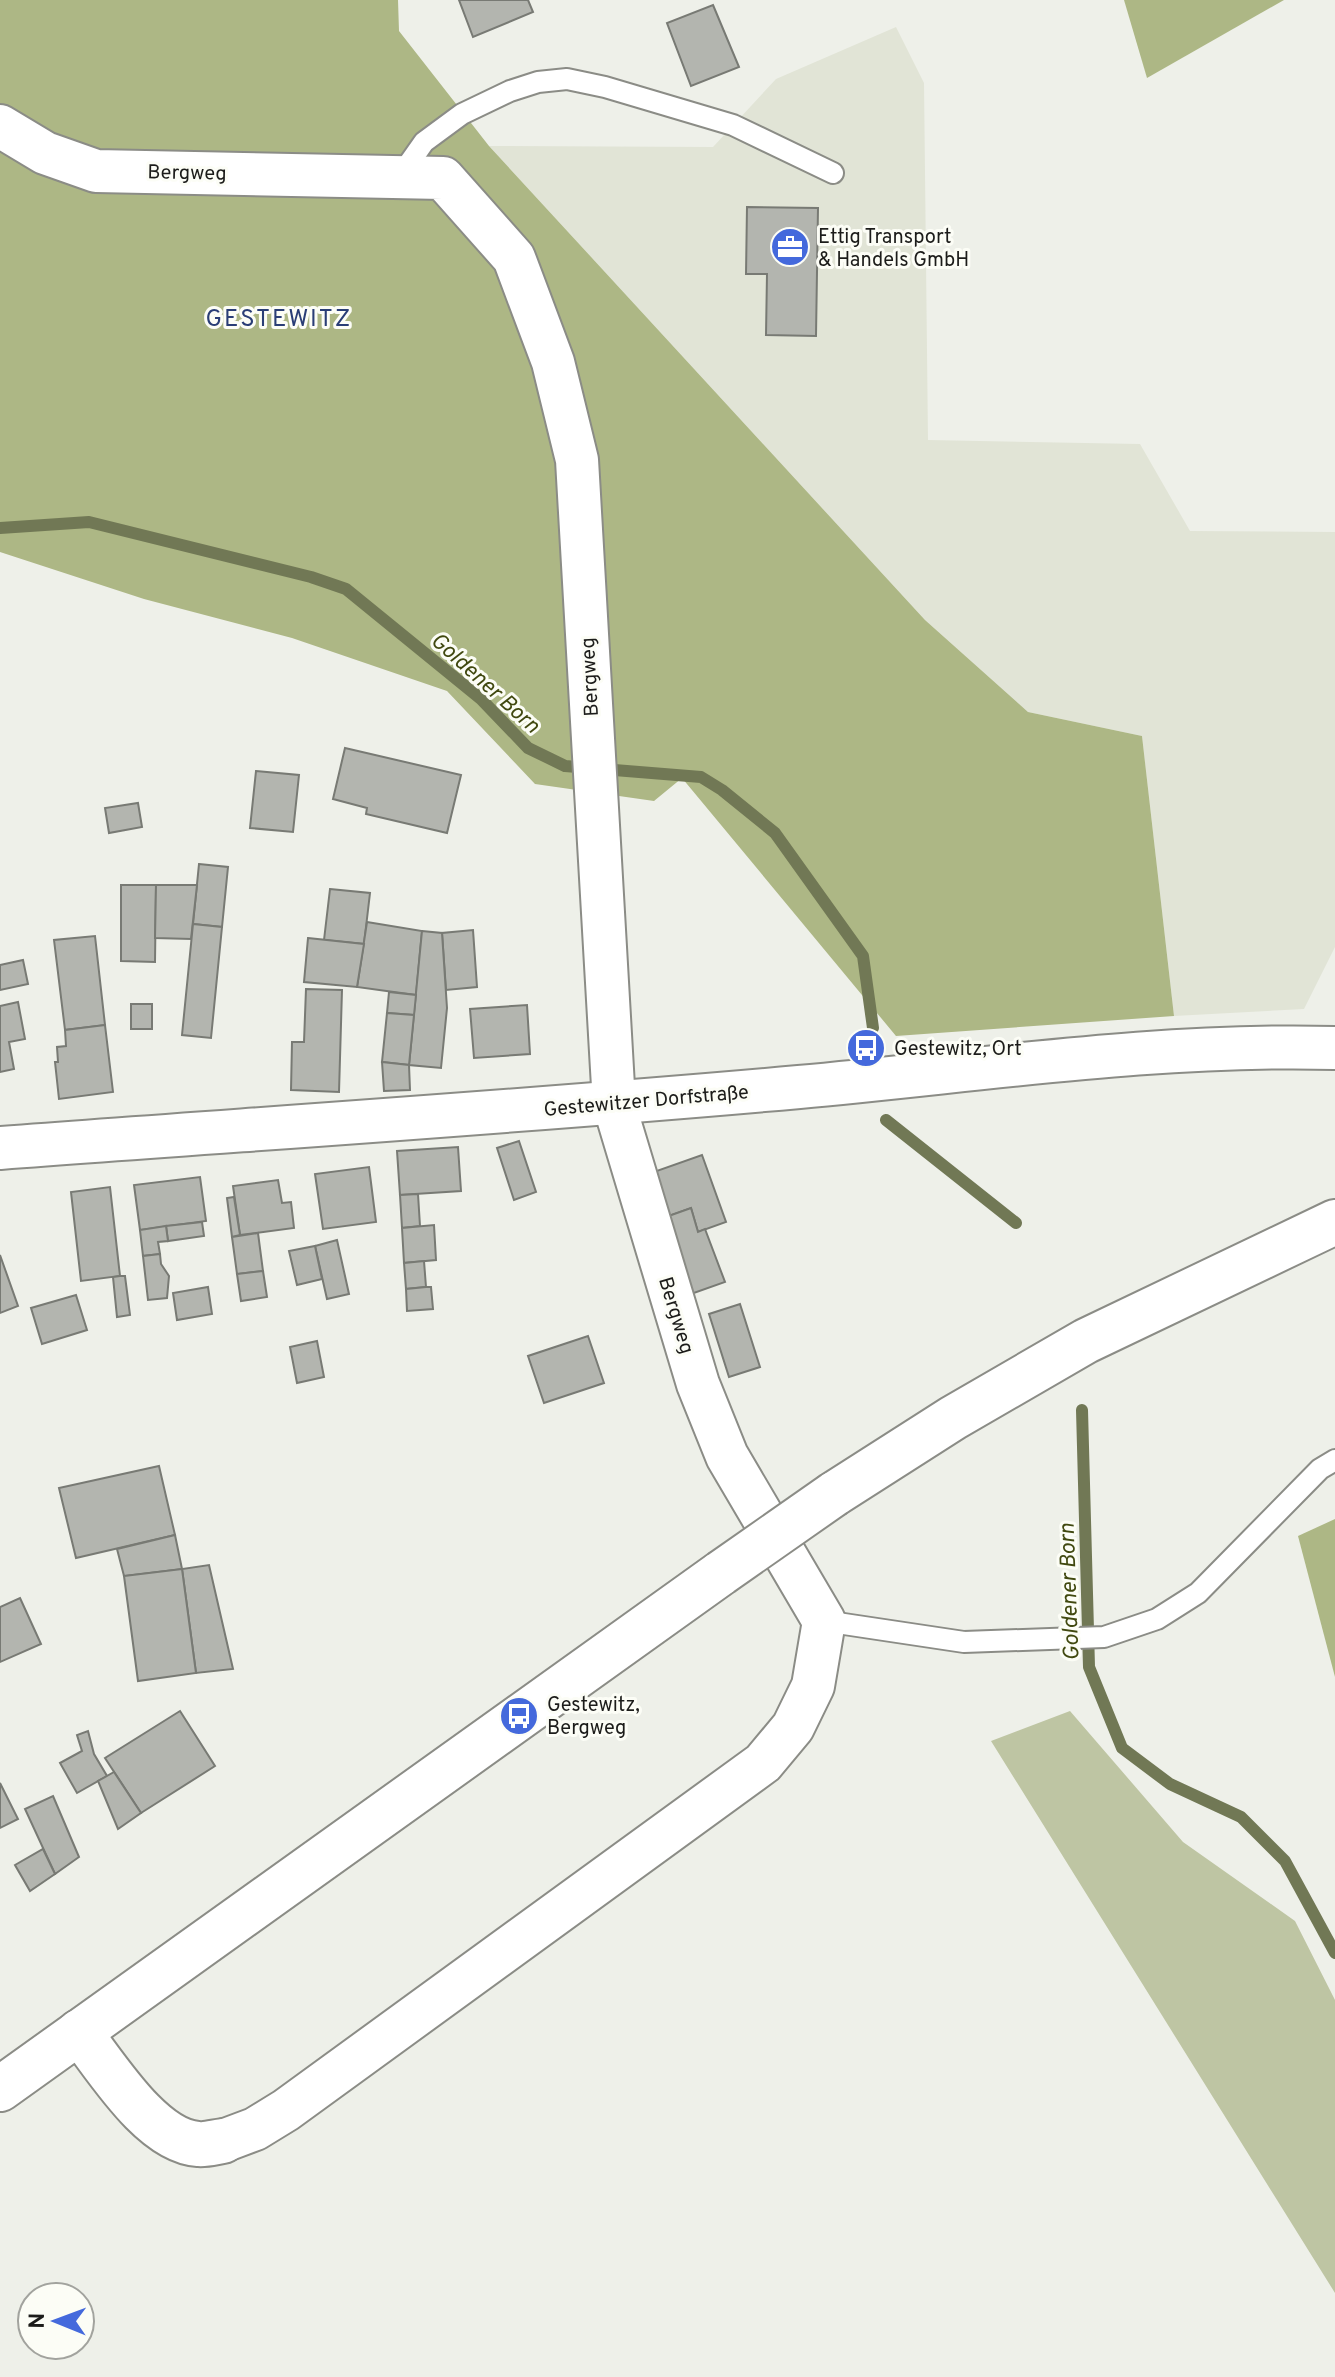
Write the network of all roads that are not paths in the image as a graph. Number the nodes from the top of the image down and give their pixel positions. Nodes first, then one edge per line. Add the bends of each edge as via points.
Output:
1 (0, 126) edge
2 (833, 173) dead end
3 (400, 176) junction
4 (1335, 1048) edge
5 (614, 1104) junction
6 (0, 1148) edge
7 (1335, 1222) edge
8 (1335, 1460) edge
9 (824, 1621) junction
10 (79, 2032) junction
11 (0, 2089) edge
12 (223, 2141) joint

1 - 3 street, Bergweg via 45,153 96,171
2 - 3 lane via 733,125 567,79 510,91 462,114 424,142
3 - 5 street, Bergweg via 443,178 514,258 553,362 577,460
4 - 5 street, Gestewitzer Dorfstraße via 1093,1057
5 - 6 street, Gestewitzer Dorfstraße
5 - 9 street, Bergweg via 698,1384 727,1456
7 - 10 main road, bridge via 1086,1341 834,1494
8 - 9 lane via 1198,1593 1157,1619 1104,1637 964,1642
9 - 12 street via 813,1686 793,1727 763,1763 286,2110
10 - 11 main road
10 - 12 main road via 130,2098 173,2137 197,2144

